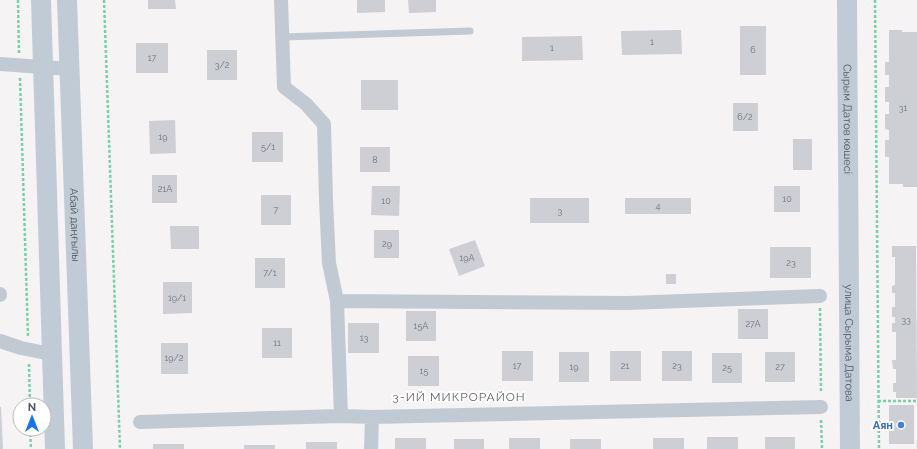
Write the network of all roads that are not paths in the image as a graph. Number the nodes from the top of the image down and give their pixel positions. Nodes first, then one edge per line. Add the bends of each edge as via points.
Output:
1 (41, 0) edge
2 (68, 0) edge
3 (281, 0) edge
4 (847, 0) edge
5 (470, 31) dead end
6 (283, 37) junction
7 (0, 64) edge
8 (42, 67) junction
9 (70, 69) junction
10 (848, 237) joint
11 (820, 296) road end
12 (337, 301) junction
13 (0, 342) edge
14 (52, 354) junction
15 (821, 407) road end
16 (341, 416) junction
17 (372, 417) junction
18 (140, 422) dead end
19 (55, 449) edge
20 (83, 449) edge
21 (371, 449) edge
22 (850, 449) edge

1 - 8 street
2 - 9 street, Абай даңғылы
3 - 6 street
4 - 10 street, Сырым Датов көшесі
5 - 6 lane
6 - 12 street via 284,87 306,104 324,124 330,263
7 - 8 street
8 - 9 street
8 - 14 street
9 - 20 street, Абай даңғылы
10 - 22 street, улица Сырыма Датова
11 - 12 street via 628,303
12 - 16 street
13 - 14 street
14 - 19 street
15 - 17 street
16 - 17 street
16 - 18 street
17 - 21 street

